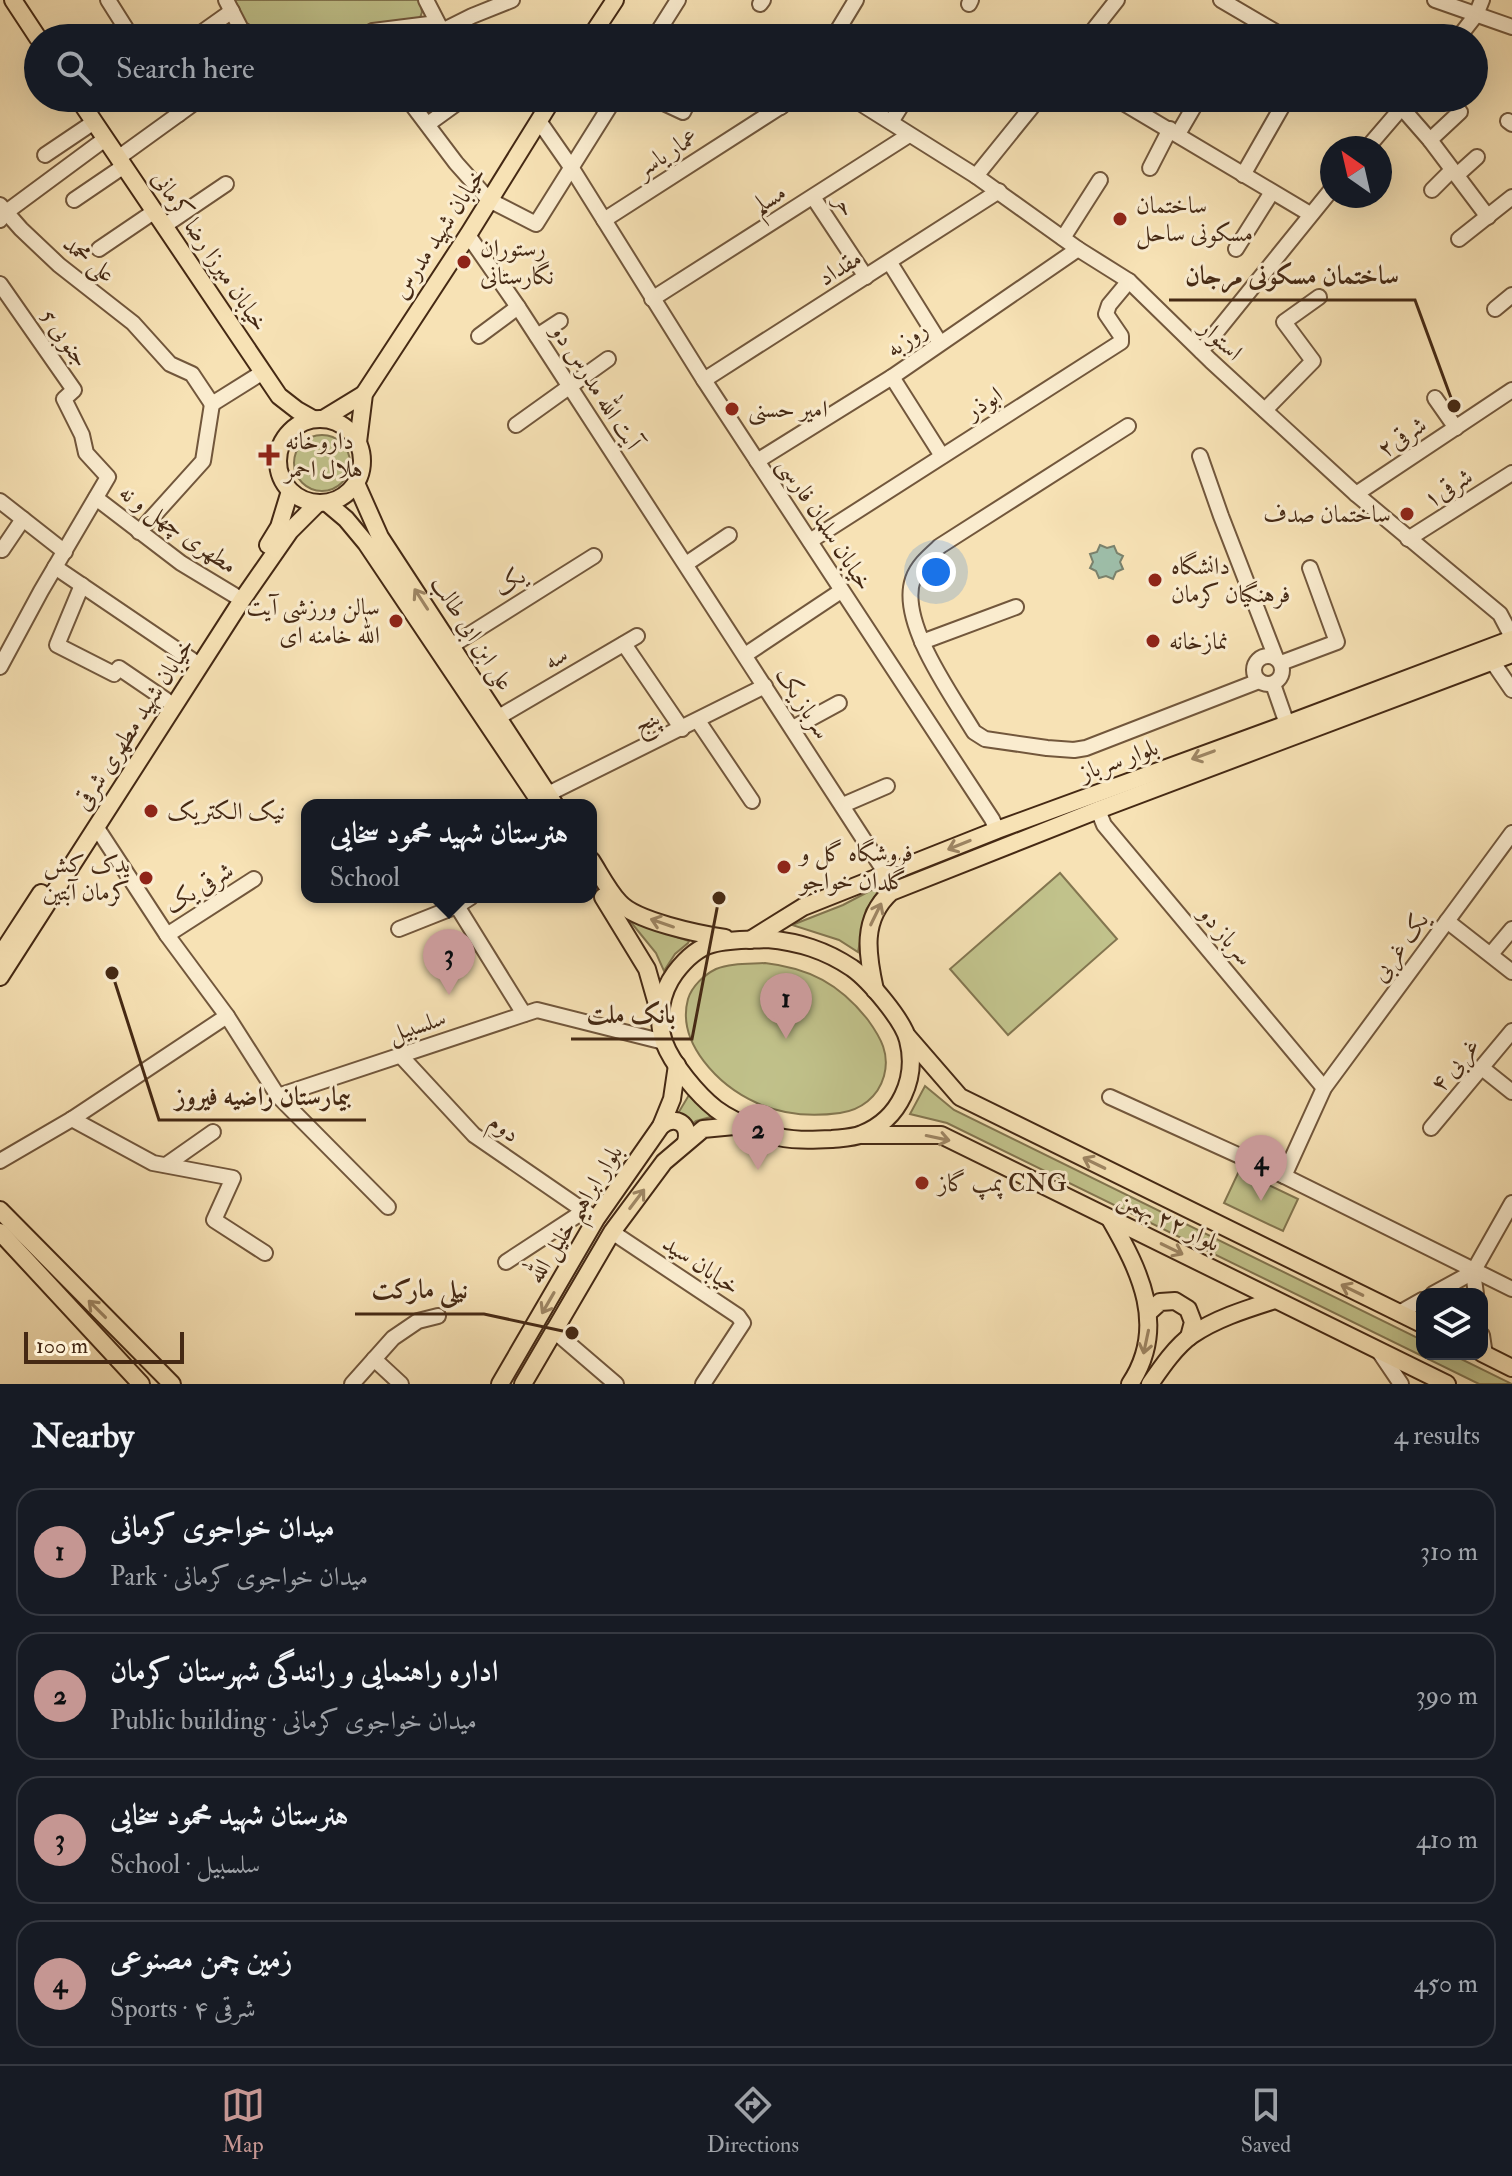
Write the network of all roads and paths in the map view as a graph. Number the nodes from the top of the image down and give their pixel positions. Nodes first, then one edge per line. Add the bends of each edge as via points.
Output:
1 (13, 0) edge
2 (108, 0) edge
3 (426, 0) edge
4 (512, 0) edge
5 (615, 0) edge
6 (678, 0) edge
7 (856, 0) edge
8 (1117, 0) edge
9 (1221, 0) edge
10 (1435, 0) edge
11 (1482, 0) edge
12 (229, 6) edge
13 (1476, 15) junction
14 (29, 24) edge
15 (123, 24) edge
16 (209, 24) edge
17 (238, 24) edge
18 (439, 24) edge
19 (457, 24) edge
20 (599, 24) edge
21 (663, 24) edge
22 (841, 24) edge
23 (1098, 24) edge
24 (1262, 24) edge
25 (1469, 24) edge
26 (1512, 27) edge
27 (87, 112) edge
28 (181, 112) edge
29 (418, 112) edge
30 (445, 112) edge
31 (544, 112) edge
32 (606, 112) edge
33 (773, 112) edge
34 (875, 112) edge
35 (897, 112) edge
36 (1028, 112) edge
37 (1139, 112) edge
38 (1189, 112) edge
39 (1279, 112) edge
40 (1398, 112) edge
41 (1412, 112) edge
42 (1460, 112) dead end
43 (179, 114) joint
44 (539, 121) junction
45 (94, 122) junction
46 (891, 122) junction
47 (428, 124) junction
48 (1174, 132) junction
49 (909, 135) junction
50 (1377, 136) edge
51 (105, 139) junction
52 (1430, 140) junction
53 (45, 155) dead end
54 (1477, 157) dead end
55 (121, 162) junction
56 (571, 167) junction
57 (1150, 168) dead end
58 (1455, 173) junction
59 (1243, 175) junction
60 (976, 176) junction
61 (1100, 180) dead end
62 (226, 184) dead end
63 (1432, 190) dead end
64 (999, 191) junction
65 (1272, 192) junction
66 (813, 197) junction
67 (74, 200) dead end
68 (489, 200) junction
69 (1507, 202) edge
70 (1320, 203) edge
71 (2, 213) edge
72 (1310, 214) junction
73 (1488, 217) junction
74 (159, 218) junction
75 (604, 220) junction
76 (1512, 221) edge
77 (468, 235) junction
78 (1063, 238) junction
79 (1459, 239) dead end
80 (99, 249) dead end
81 (1078, 249) junction
82 (1236, 249) dead end
83 (890, 263) junction
84 (866, 277) junction
85 (1129, 281) junction
86 (0, 284) edge
87 (1512, 295) edge
88 (1319, 297) dead end
89 (652, 299) junction
90 (518, 307) junction
91 (1495, 309) dead end
92 (560, 321) dead end
93 (479, 336) dead end
94 (537, 336) junction
95 (940, 343) junction
96 (1201, 351) junction
97 (608, 359) dead end
98 (263, 372) junction
99 (892, 377) junction
100 (704, 380) junction
101 (570, 386) junction
102 (1512, 390) edge
103 (364, 394) junction
104 (279, 396) junction
105 (1435, 398) dead end
106 (212, 404) junction
107 (1265, 410) junction
108 (318, 419) junction
109 (516, 425) dead end
110 (1128, 426) dead end
111 (1456, 428) junction
112 (282, 442) junction
113 (358, 442) junction
114 (942, 456) junction
115 (1200, 456) dead end
116 (757, 461) junction
117 (1512, 473) edge
118 (356, 483) junction
119 (290, 491) junction
120 (1356, 494) junction
121 (96, 498) junction
122 (0, 501) edge
123 (322, 503) junction
124 (23, 519) junction
125 (139, 532) junction
126 (729, 535) dead end
127 (1408, 539) junction
128 (810, 541) junction
129 (1, 549) edge
130 (65, 552) junction
131 (594, 556) dead end
132 (686, 564) junction
133 (55, 567) junction
134 (1310, 568) dead end
135 (82, 585) junction
136 (841, 591) junction
137 (234, 595) junction
138 (1016, 607) dead end
139 (1512, 638) edge
140 (922, 642) junction
141 (451, 646) junction
142 (1512, 654) edge
143 (745, 655) junction
144 (192, 660) junction
145 (1279, 661) junction
146 (1492, 661) junction
147 (0, 667) edge
148 (1266, 683) junction
149 (765, 686) junction
150 (1512, 690) edge
151 (166, 700) junction
152 (839, 703) dead end
153 (497, 718) junction
154 (698, 721) junction
155 (1287, 724) junction
156 (793, 728) junction
157 (682, 729) junction
158 (887, 786) dead end
159 (547, 799) edge
160 (547, 799) edge
161 (552, 799) edge
162 (752, 801) dead end
163 (843, 805) junction
164 (1098, 810) junction
165 (97, 828) junction
166 (997, 830) junction
167 (1512, 833) edge
168 (881, 866) dead end
169 (597, 869) edge
170 (254, 879) dead end
171 (597, 889) edge
172 (457, 903) edge
173 (462, 903) edge
174 (1447, 921) junction
175 (399, 929) dead end
176 (1512, 929) edge
177 (167, 935) junction
178 (744, 940) junction
179 (1491, 954) junction
180 (0, 956) edge
181 (1512, 972) edge
182 (0, 977) edge
183 (875, 990) junction
184 (659, 1012) junction
185 (524, 1014) junction
186 (227, 1016) junction
187 (1512, 1031) edge
188 (908, 1037) junction
189 (664, 1042) junction
190 (400, 1055) junction
191 (677, 1065) junction
192 (1482, 1068) junction
193 (1324, 1088) junction
194 (1512, 1092) edge
195 (278, 1096) junction
196 (1110, 1097) dead end
197 (72, 1119) junction
198 (745, 1125) junction
199 (661, 1126) junction
200 (1431, 1128) dead end
201 (213, 1132) dead end
202 (861, 1135) junction
203 (686, 1142) junction
204 (0, 1161) edge
205 (166, 1165) junction
206 (1284, 1176) junction
207 (1511, 1205) edge
208 (388, 1207) dead end
209 (0, 1210) edge
210 (590, 1215) junction
211 (1109, 1218) junction
212 (0, 1232) edge
213 (612, 1232) junction
214 (265, 1253) dead end
215 (506, 1262) dead end
216 (1473, 1272) junction
217 (1444, 1288) edge
218 (1475, 1288) edge
219 (1512, 1289) edge
220 (1275, 1300) junction
221 (1416, 1303) edge
222 (1149, 1312) junction
223 (1399, 1313) junction
224 (438, 1316) dead end
225 (1416, 1321) edge
226 (553, 1330) junction
227 (1189, 1337) junction
228 (1377, 1350) junction
229 (1488, 1356) edge
230 (374, 1359) junction
231 (152, 1364) junction
232 (1512, 1368) edge
233 (137, 1383) edge
234 (172, 1384) edge
235 (352, 1384) edge
236 (401, 1384) edge
237 (500, 1384) edge
238 (523, 1384) edge
239 (616, 1384) edge
240 (703, 1384) edge
241 (1130, 1384) edge
242 (1150, 1384) edge
243 (1401, 1384) edge
244 (1447, 1384) edge

1 - 14 main road
2 - 15 street
3 - 18 street
4 - 19 street
5 - 20 main road
6 - 21 street
7 - 22 street
8 - 23 street
9 - 24 street
10 - 13 street
11 - 13 street
12 - 16 street
12 - 17 street
13 - 25 street
13 - 26 street
27 - 45 main road, خیابان میرزا رضا کرمانی
28 - 43 street
29 - 47 street
30 - 47 street
31 - 44 main road, خیابان شهید مدرس
32 - 56 street
33 - 75 street, عمار یاسر
34 - 46 street, استوار
35 - 46 street
36 - 60 street
37 - 48 street
38 - 48 street
39 - 59 street
40 - 50 street
41 - 52 street
42 - 52 street
43 - 55 street
44 - 56 street, خیابان سلمان فارسی
44 - 68 main road, خیابان شهید مدرس
45 - 51 main road, خیابان میرزا رضا کرمانی
45 - 53 street
46 - 49 street, استوار
47 - 68 street
48 - 57 street
48 - 59 street
49 - 60 street, استوار
49 - 66 street, مسلم
51 - 55 main road, خیابان میرزا رضا کرمانی
51 - 71 street
52 - 58 street
54 - 58 street
55 - 67 street
55 - 74 main road, خیابان میرزا رضا کرمانی
56 - 68 street via 536,224
56 - 75 street, خیابان سلمان فارسی
58 - 63 street
58 - 73 street
59 - 65 street
60 - 64 street, استوار
61 - 78 street
62 - 74 street
64 - 78 street, استوار
64 - 83 street, مقداد
65 - 72 street
65 - 82 street
66 - 84 street, حر
66 - 89 street, مسلم
68 - 77 main road, خیابان شهید مدرس
69 - 73 street
69 - 76 street
70 - 72 street
71 - 106 street, علی محمد via 133,323 170,364 192,374
72 - 96 street
73 - 79 street
74 - 80 street
74 - 98 main road, خیابان میرزا رضا کرمانی
75 - 89 street, خیابان سلمان فارسی
77 - 90 street, آیت الله مدرس دو
77 - 103 main road, خیابان شهید مدرس
78 - 81 street, استوار
81 - 85 street, استوار
81 - 95 street, روزبه
83 - 84 street, مقداد
83 - 95 street
84 - 100 street, مقداد
85 - 96 street, استوار
85 - 114 street, ابوذر via 1106,314 1121,342
86 - 121 street, جنوبی 5 via 74,390 64,399 86,453 108,477
87 - 91 street
88 - 107 street via 1284,322 1313,361
89 - 100 street, خیابان سلمان فارسی
90 - 93 street
90 - 94 street, آیت الله مدرس دو
92 - 94 street
94 - 101 street, آیت الله مدرس دو
95 - 99 street, روزبه
96 - 107 street, استوار
97 - 101 street
98 - 104 main road, خیابان میرزا رضا کرمانی
98 - 106 street
99 - 114 street
99 - 116 street, روزبه
100 - 116 street, خیابان سلمان فارسی
101 - 109 street
101 - 132 street, آیت الله مدرس دو
102 - 111 street, شرقی۲
103 - 108 main road, خیابان شهید مدرس
103 - 113 main road, خیابان شهید مدرس
104 - 108 main road, خیابان میرزا رضا کرمانی
104 - 112 main road
105 - 111 street
106 - 125 street via 203,461
107 - 120 street, استوار
108 - 112 main road via 295,427
108 - 113 main road via 347,428
110 - 140 street via 921,563 910,594
111 - 120 street, شرقی۲
112 - 119 main road via 279,472
113 - 118 main road via 362,467
114 - 128 street, ابوذر
115 - 145 street
116 - 128 street, خیابان سلمان فارسی
117 - 127 street, شرقی۱
118 - 123 main road via 338,499
141 -> 118 main road, علی ابن ابی طالب via 380,537
119 - 123 main road via 302,500
119 - 137 main road, خیابان شهید مطهری شرقی via 279,527
120 - 127 street, استوار
121 - 125 street, مطهری چهل و نه
121 - 130 street
122 - 124 street
123 - 159 main road, علی ابن ابی طالب via 346,519 366,543
123 - 165 main road, خیابان شهید مطهری شرقی via 290,531
124 - 129 street
124 - 130 street
125 - 137 street, مطهری چهل و نه
126 - 132 street
127 - 139 street, استوار via 1500,614
128 - 136 street, خیابان سلمان فارسی
130 - 133 street
131 - 141 street, یک
132 - 143 street, سرباز یک
133 - 135 street
133 - 147 street
134 - 145 street via 1337,642
135 - 144 street
135 - 151 street via 57,645 114,674 119,668
136 - 143 street
136 - 166 street, خیابان سلمان فارسی
137 - 144 main road, خیابان شهید مطهری شرقی
138 - 140 street
139 - 155 main road, بلوار سرباز
140 - 148 street via 974,732 985,739 1047,748 1086,748
141 - 153 main road, علی ابن ابی طالب
142 - 146 main road, بلوار سرباز
143 - 149 street, سرباز یک
144 - 151 main road, خیابان شهید مطهری شرقی
145 - 148 street via 1281,678
145 - 148 street via 1264,656 1257,662 1254,674
146 - 150 street
146 - 164 main road, بلوار سرباز
148 - 155 street
149 - 154 street, پنج
149 - 156 street, سرباز یک
151 - 180 main road, خیابان شهید مطهری شرقی
152 - 156 street
153 - 157 street, سه via 631,640
153 - 160 main road, علی ابن ابی طالب
154 - 157 street, پنج
154 - 162 street
155 -> 166 main road, بلوار سرباز
156 - 163 street, سرباز یک
157 - 161 street, پنج
158 - 163 street
163 - 168 street, سرباز یک
183 -> 164 main road, بلوار سرباز via 868,931 891,892
164 - 193 street, سرباز دو via 1104,825
165 - 177 street
165 - 182 main road, خیابان شهید مطهری شرقی
166 -> 178 main road, بلوار سرباز via 803,907
167 - 174 street, یک غربی
178 -> 169 main road via 689,932 640,915 621,905
170 - 177 street, شرقی یک
171 - 184 main road via 647,969
172 - 175 street
173 - 185 street
174 - 179 street
174 - 193 street, یک غربی
176 - 179 street
177 - 186 street
178 - 183 main road via 796,942 854,969
178 - 184 main road via 710,944 685,959 667,983
179 - 181 street
183 - 188 main road
184 - 189 main road
185 - 189 street, سلسبیل via 537,1010
185 - 190 street, سلسبیل
186 - 195 street
186 - 197 street
187 - 192 street, غربی ۴
188 - 202 main road via 912,1066 904,1095 887,1119
223 -> 188 main road, بلوار ۲۲ بهمن via 960,1097
189 - 191 main road
190 - 195 street, سلسبیل
190 - 210 street, دوم via 474,1135
191 - 198 main road via 717,1109
191 - 199 main road, بلوار ابراهیم خلیل الله
192 - 194 street
192 - 200 street, غربی ۴
193 - 206 street, یک غربی
195 - 208 street
196 - 206 street
197 - 204 street
197 - 205 street
198 - 202 main road via 775,1137 804,1140
198 - 203 main road, بلوار ابراهیم خلیل الله via 703,1129
199 - 203 main road via 681,1122
199 - 210 main road, بلوار ابراهیم خلیل الله
201 - 205 street
202 -> 211 main road, بلوار ۲۲ بهمن via 941,1135
213 -> 203 main road, بلوار ابراهیم خلیل الله via 664,1162
205 - 214 street via 233,1178 214,1218
206 - 216 street
207 - 216 street
231 -> 209 main road
210 - 215 street
210 -> 237 main road, بلوار ابراهیم خلیل الله
211 -> 220 main road, بلوار ۲۲ بهمن
211 - 222 main road via 1129,1252
212 - 233 main road
213 - 226 main road, بلوار ابراهیم خلیل الله
213 - 240 street, خیابان سید via 743,1323
216 - 217 street
216 - 218 street
216 - 219 street
220 - 227 main road via 1233,1313
220 - 228 main road, بلوار ۲۲ بهمن
221 - 223 street
222 - 227 main road via 1160,1302 1175,1301 1188,1309 1193,1322
222 -> 241 main road via 1148,1339
223 - 225 main road, بلوار ۲۲ بهمن
224 - 230 street via 418,1321
226 - 238 main road, بلوار ابراهیم خلیل الله
226 - 239 street
227 - 242 main road
228 - 243 street
228 - 244 main road, بلوار ۲۲ بهمن
229 - 232 main road
230 - 235 street
230 - 236 street
231 - 233 street
231 - 234 main road

